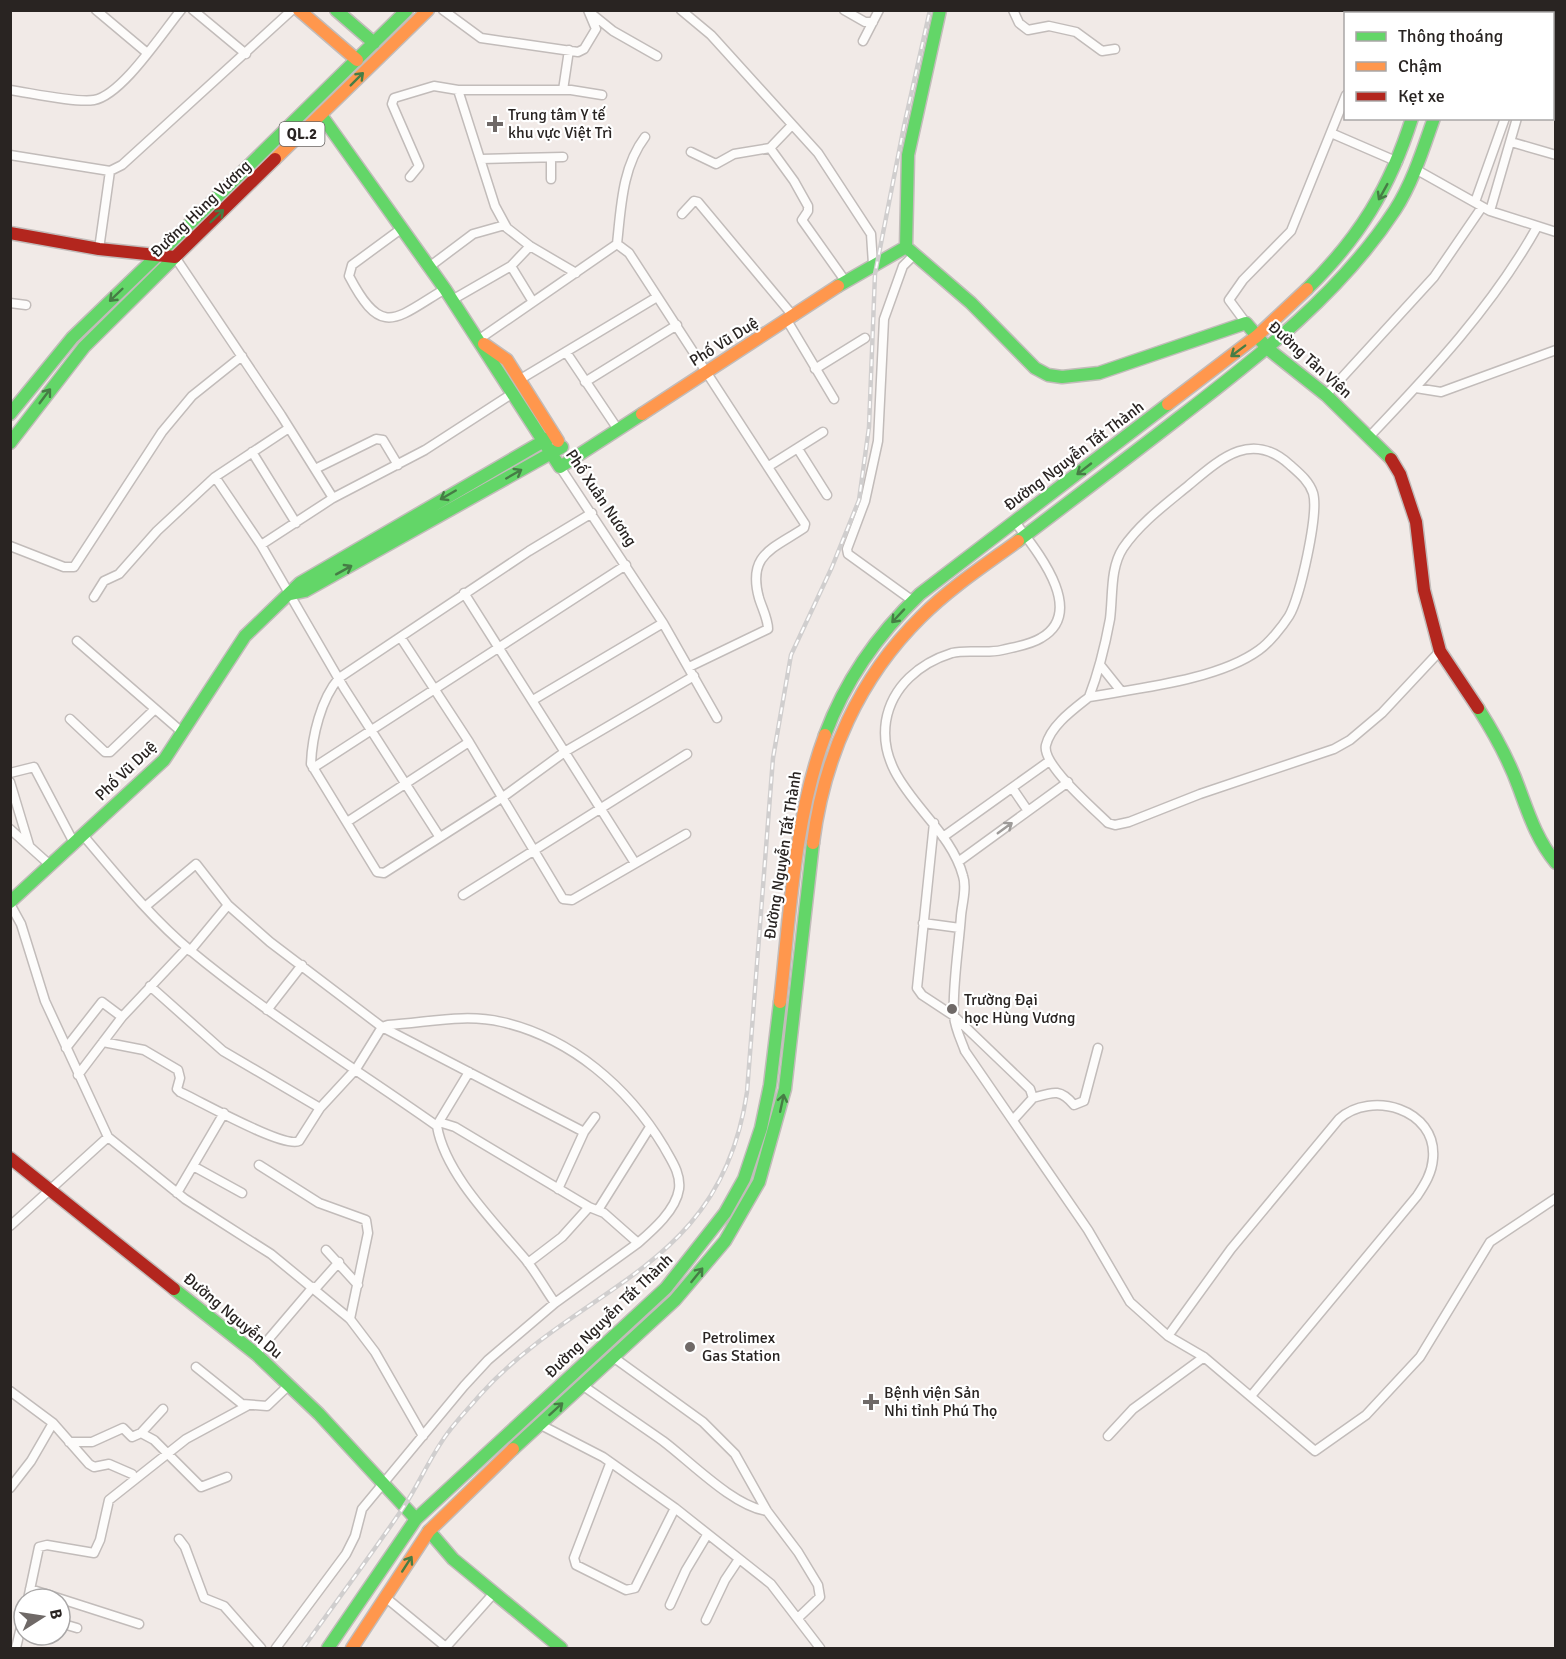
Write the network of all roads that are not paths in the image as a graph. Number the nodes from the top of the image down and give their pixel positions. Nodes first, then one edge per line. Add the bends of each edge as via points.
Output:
1 (96, 10) edge
2 (181, 10) edge
3 (193, 10) edge
4 (292, 10) edge
5 (299, 10) edge
6 (336, 10) edge
7 (407, 10) edge
8 (428, 10) edge
9 (443, 10) edge
10 (681, 10) edge
11 (844, 10) edge
12 (879, 10) edge
13 (940, 10) edge
14 (1013, 10) edge
15 (589, 12) edge
16 (873, 22) junction
17 (863, 41) dead end
18 (374, 43) junction
19 (1115, 49) dead end
20 (569, 50) junction
21 (146, 52) junction
22 (246, 54) junction
23 (657, 56) dead end
24 (357, 60) junction
25 (10, 90) edge
26 (458, 90) junction
27 (563, 90) junction
28 (602, 95) dead end
29 (1344, 100) edge
30 (321, 115) junction
31 (1411, 120) edge
32 (1433, 120) edge
33 (1504, 120) edge
34 (1517, 120) edge
35 (792, 125) junction
36 (1331, 133) junction
37 (645, 137) dead end
38 (1511, 142) junction
39 (770, 148) junction
40 (692, 152) dead end
41 (10, 155) edge
42 (1556, 155) edge
43 (551, 158) junction
44 (563, 158) dead end
45 (481, 159) junction
46 (1398, 162) junction
47 (1417, 170) junction
48 (110, 171) junction
49 (410, 177) dead end
50 (551, 179) dead end
51 (1482, 207) junction
52 (682, 214) dead end
53 (505, 225) junction
54 (1538, 227) junction
55 (401, 229) junction
56 (1556, 232) edge
57 (10, 233) edge
58 (617, 244) junction
59 (530, 246) junction
60 (99, 249) junction
61 (910, 251) junction
62 (158, 255) junction
63 (175, 257) junction
64 (873, 264) junction
65 (429, 267) junction
66 (511, 267) junction
67 (576, 273) junction
68 (846, 282) junction
69 (448, 295) junction
70 (657, 297) junction
71 (533, 302) junction
72 (10, 303) edge
73 (26, 305) dead end
74 (791, 320) junction
75 (1246, 322) junction
76 (677, 325) junction
77 (1257, 336) junction
78 (865, 338) dead end
79 (478, 340) junction
80 (1268, 349) junction
81 (1556, 350) edge
82 (566, 352) junction
83 (242, 356) junction
84 (815, 369) junction
85 (708, 372) junction
86 (519, 380) junction
87 (585, 382) junction
88 (1416, 388) junction
89 (513, 393) junction
90 (1326, 395) junction
91 (834, 399) dead end
92 (10, 414) edge
93 (289, 428) junction
94 (617, 428) junction
95 (823, 432) dead end
96 (1369, 437) junction
97 (549, 438) junction
98 (10, 443) edge
99 (798, 449) junction
100 (556, 450) junction
101 (252, 452) junction
102 (565, 464) junction
103 (398, 465) junction
104 (769, 466) junction
105 (315, 469) junction
106 (214, 477) junction
107 (827, 495) dead end
108 (333, 498) junction
109 (592, 513) junction
110 (1015, 522) junction
111 (296, 523) junction
112 (1025, 536) junction
113 (261, 544) junction
114 (10, 546) edge
115 (626, 565) junction
116 (464, 593) junction
117 (291, 594) junction
118 (94, 597) dead end
119 (913, 601) junction
120 (663, 623) junction
121 (401, 638) junction
122 (77, 640) dead end
123 (500, 646) junction
124 (1440, 651) junction
125 (1101, 666) junction
126 (689, 667) junction
127 (694, 676) junction
128 (339, 678) junction
129 (434, 688) junction
130 (1121, 692) junction
131 (1089, 698) junction
132 (533, 700) junction
133 (156, 709) junction
134 (717, 718) dead end
135 (70, 719) dead end
136 (371, 730) junction
137 (183, 733) junction
138 (469, 742) junction
139 (566, 751) junction
140 (687, 753) dead end
141 (1048, 762) junction
142 (313, 768) junction
143 (812, 770) junction
144 (10, 772) edge
145 (826, 777) junction
146 (10, 782) edge
147 (1068, 782) junction
148 (405, 783) junction
149 (1013, 789) junction
150 (503, 797) junction
151 (601, 809) junction
152 (1028, 811) junction
153 (347, 822) junction
154 (934, 823) junction
155 (10, 830) edge
156 (686, 834) dead end
157 (439, 836) junction
158 (943, 837) junction
159 (78, 838) junction
160 (29, 845) junction
161 (535, 850) junction
162 (958, 862) junction
163 (634, 863) junction
164 (1556, 863) edge
165 (50, 865) junction
166 (463, 895) dead end
167 (10, 903) edge
168 (228, 905) junction
169 (146, 906) junction
170 (923, 923) junction
171 (960, 928) junction
172 (189, 949) junction
173 (302, 965) junction
174 (150, 986) junction
175 (267, 1010) junction
176 (954, 1016) junction
177 (122, 1017) junction
178 (382, 1026) junction
179 (103, 1042) junction
180 (66, 1048) junction
181 (1098, 1048) dead end
182 (356, 1069) junction
183 (469, 1072) junction
184 (78, 1075) junction
185 (1033, 1098) junction
186 (320, 1108) junction
187 (224, 1113) junction
188 (594, 1116) dead end
189 (1013, 1120) junction
190 (438, 1124) junction
191 (650, 1126) junction
192 (584, 1132) junction
193 (108, 1137) junction
194 (10, 1158) edge
195 (193, 1166) junction
196 (259, 1166) dead end
197 (50, 1189) junction
198 (558, 1189) junction
199 (177, 1193) junction
200 (242, 1193) dead end
201 (1556, 1198) edge
202 (588, 1207) junction
203 (598, 1210) junction
204 (10, 1226) edge
205 (638, 1243) junction
206 (326, 1250) dead end
207 (339, 1262) junction
208 (528, 1263) junction
209 (358, 1285) junction
210 (314, 1288) junction
211 (555, 1303) junction
212 (350, 1319) junction
213 (1168, 1336) junction
214 (256, 1354) junction
215 (613, 1357) junction
216 (1204, 1357) junction
217 (196, 1367) dead end
218 (289, 1385) junction
219 (582, 1385) junction
220 (10, 1391) edge
221 (1251, 1396) junction
222 (247, 1406) junction
223 (163, 1409) dead end
224 (529, 1414) junction
225 (52, 1423) junction
226 (539, 1424) junction
227 (141, 1433) junction
228 (423, 1436) junction
229 (1108, 1436) dead end
230 (69, 1442) junction
231 (167, 1452) junction
232 (610, 1464) junction
233 (132, 1474) dead end
234 (227, 1477) dead end
235 (381, 1482) junction
236 (10, 1488) edge
237 (675, 1508) junction
238 (767, 1511) junction
239 (416, 1519) junction
240 (429, 1531) junction
241 (707, 1535) junction
242 (179, 1539) dead end
243 (739, 1559) junction
244 (30, 1587) edge
245 (494, 1593) junction
246 (385, 1597) junction
247 (72, 1602) edge
248 (670, 1605) dead end
249 (798, 1618) junction
250 (705, 1620) dead end
251 (139, 1624) dead end
252 (72, 1627) edge
253 (77, 1628) dead end
254 (340, 1631) junction
255 (357, 1645) edge
256 (261, 1648) edge
257 (276, 1648) edge
258 (328, 1648) edge
259 (446, 1648) edge
260 (561, 1648) edge
261 (820, 1648) edge

1 - 21 street
2 - 21 street
3 - 22 street
4 - 22 street
5 - 24 main road
6 - 18 main road
7 - 18 main road, Đường Hùng Vương / QL.2
30 -> 8 main road, Đường Hùng Vương / QL.2
9 - 20 street via 481,38
10 - 35 street via 711,35
11 - 16 street via 865,22
12 - 16 street
13 - 61 main road via 908,155
14 - 19 street via 1019,24 1028,30 1055,28 1083,35 1101,51
15 - 20 street via 596,29 581,51
15 - 23 street
16 - 17 street
18 - 24 main road, Đường Hùng Vương / QL.2
20 - 27 street
21 - 25 street via 118,86 97,100
22 - 48 street via 130,159
24 - 62 main road, Đường Hùng Vương / QL.2
26 - 27 street
26 - 45 street
26 - 49 street via 429,87 392,100 400,128 419,166
27 - 28 street
29 - 36 street
30 - 55 main road, Phố Xuân Nương
63 -> 30 main road, Đường Hùng Vương / QL.2
31 - 46 main road, Đường Nguyễn Tất Thành
32 - 47 main road, Đường Nguyễn Tất Thành
33 - 51 street
34 - 38 street
35 - 39 street
35 - 64 street via 818,153 872,234
36 - 46 street
36 - 75 street via 1288,235 1242,280 1229,300
37 - 58 street via 623,186
38 - 42 street
38 - 51 street
39 - 40 street via 734,154 716,164
39 - 68 street via 808,206 802,219
41 - 48 street
43 - 44 street
43 - 45 street
43 - 50 street
45 - 53 street
46 -> 77 main road, Đường Nguyễn Tất Thành via 1381,198 1354,237
47 - 51 street
47 - 80 main road, Đường Nguyễn Tất Thành via 1367,248
48 - 60 street
51 - 54 street
51 - 90 street via 1434,277
52 - 74 street via 694,201 698,202
53 - 59 street
53 - 65 street via 473,234
54 - 56 street
54 - 88 street via 1497,290
55 - 65 main road, Phố Xuân Nương
55 - 69 street via 352,265 349,276 362,301 381,316 396,318
57 - 60 main road
58 - 67 street
58 - 70 street via 629,252
59 - 66 street
59 - 67 street
60 - 62 main road
61 - 64 main road, Phố Vũ Duệ
61 - 75 main road, Đường Tản Viên via 1035,368 1048,375 1100,373
61 - 119 street via 884,319 878,441 865,501 847,549 848,554
62 - 63 main road
62 -> 92 main road, Đường Hùng Vương / QL.2 via 72,338
63 - 83 street
98 -> 63 main road, Đường Hùng Vương / QL.2 via 84,347
64 - 68 main road, Phố Vũ Duệ
65 - 69 main road, Phố Xuân Nương
66 - 69 street
66 - 71 street
67 - 71 street
68 - 74 main road, Phố Vũ Duệ
69 - 79 main road, Phố Xuân Nương
70 - 76 street
70 - 82 street
71 - 79 street
72 - 73 street
74 - 84 street
74 - 85 main road, Phố Vũ Duệ
75 - 77 main road, Đường Tản Viên
76 - 85 street
76 - 87 street
77 - 80 main road, Đường Tản Viên
77 -> 110 main road, Đường Nguyễn Tất Thành
78 - 84 street
79 - 86 main road, Phố Xuân Nương via 502,356
79 - 89 main road, Phố Xuân Nương
80 - 90 main road, Đường Tản Viên
80 - 112 main road, Đường Nguyễn Tất Thành
81 - 88 street via 1447,390
82 - 86 street
82 - 87 street
83 - 93 street
83 - 114 street via 192,396 162,432 74,567 64,567
84 - 91 street
85 - 94 main road, Phố Vũ Duệ
85 - 104 street
86 - 97 main road, Phố Xuân Nương
87 - 94 street
88 - 96 street
89 - 97 main road, Phố Xuân Nương
89 - 103 street
90 - 96 main road, Đường Tản Viên
93 - 101 street
93 - 105 street
94 - 102 main road, Phố Vũ Duệ
95 - 99 street
96 - 124 main road, Đường Tản Viên via 1391,458 1412,504 1424,590
97 - 100 main road, Phố Xuân Nương
97 -> 117 main road, Phố Vũ Duệ via 300,583
99 - 104 street
99 - 107 street
100 - 102 main road, Phố Xuân Nương
117 -> 100 main road, Phố Vũ Duệ via 305,591
101 - 106 street
101 - 111 street
102 - 109 street, Phố Xuân Nương
103 - 105 street via 383,440 376,439
103 - 108 street
104 - 126 street via 805,524 768,553 756,568 768,629
105 - 108 street
106 - 113 street
106 - 118 street via 119,574 104,581
108 - 111 street
109 - 115 street, Phố Xuân Nương
109 - 116 street
110 - 112 street
110 - 119 main road, Đường Nguyễn Tất Thành
111 - 113 street
112 - 145 main road, Đường Nguyễn Tất Thành via 945,595 901,636 861,690
112 - 154 street via 1057,588 1059,617 1054,625 1033,642 999,651 953,653 930,661 908,678 886,721 892,766 909,796
113 - 117 street
115 - 120 street, Phố Xuân Nương
115 - 123 street
116 - 121 street
116 - 123 street
117 - 128 street
117 - 137 main road, Phố Vũ Duệ via 260,618 245,636
119 -> 143 main road, Đường Nguyễn Tất Thành via 876,642 850,679
120 - 126 street, Phố Xuân Nương
120 - 132 street
121 - 128 street
121 - 129 street
122 - 133 street
123 - 129 street
123 - 132 street
124 - 147 street via 1382,712 1334,749 1129,822 1108,823
124 - 164 main road, Đường Tản Viên via 1495,735 1527,814
125 - 130 street
125 - 130 street via 1116,564 1124,548 1150,518 1218,461 1246,448 1266,449 1280,456 1304,478 1313,493 1314,513 1299,592 1289,616 1261,649 1237,664
125 - 131 street
126 - 127 street, Phố Xuân Nương
127 - 134 street, Phố Xuân Nương
127 - 139 street
128 - 136 street
128 - 142 street via 321,712 311,758
129 - 136 street
129 - 138 street
130 - 131 street
131 - 141 street via 1052,732 1045,747
132 - 139 street
133 - 135 street via 110,752 105,752
133 - 137 street
136 - 142 street
136 - 148 street
137 - 159 main road, Phố Vũ Duệ via 148,777
138 - 148 street
138 - 150 street
139 - 150 street
139 - 151 street
140 - 151 street
141 - 147 street
141 - 149 street
142 - 153 street
143 - 145 main road
143 - 224 main road, Đường Nguyễn Tất Thành via 801,829 770,1085 744,1179 713,1232 671,1282
144 - 159 street via 34,767
215 -> 145 main road, Đường Nguyễn Tất Thành via 694,1279 731,1231 759,1182 785,1089 816,828
146 - 160 street
147 - 152 street
148 - 153 street
148 - 157 street
149 - 152 street
149 - 158 street
150 - 157 street
150 - 161 street
151 - 161 street
151 - 163 street
162 -> 152 street
153 - 157 street via 381,874
154 - 158 street
154 - 170 street
155 - 160 street
156 - 163 street
158 - 162 street
159 - 165 main road, Phố Vũ Duệ
159 - 169 street
160 - 165 street
161 - 163 street via 563,899 569,900
161 - 166 street
162 - 171 street via 964,877
165 - 167 main road, Phố Vũ Duệ
167 - 180 street
168 - 169 street via 196,864
168 - 172 street
168 - 173 street
169 - 172 street
170 - 171 street
170 - 176 street via 917,988
171 - 176 street
172 - 174 street
172 - 175 street
173 - 175 street
173 - 178 street
174 - 177 street
174 - 186 street via 224,1051
175 - 182 street
176 - 185 street via 1030,1089
176 - 189 street via 965,1051
177 - 179 street
177 - 180 street via 102,1002
178 - 182 street
178 - 183 street
178 - 191 street via 462,1018 524,1028 552,1040 605,1074
179 - 184 street
179 - 187 street via 144,1050 168,1062 179,1073 177,1089
180 - 184 street
181 - 185 street via 1080,1105 1074,1105 1060,1093
182 - 186 street
182 - 190 street
183 - 190 street
183 - 192 street
184 - 193 street
185 - 189 street
186 - 187 street via 294,1144
187 - 195 street
188 - 192 street
189 - 213 street via 1088,1230 1130,1302
190 - 198 street via 455,1127
190 - 208 street via 439,1139 462,1179
191 - 203 street
191 - 205 street via 676,1169 679,1189 657,1227
192 - 198 street
193 - 197 street
193 - 199 street
194 - 197 main road, Đường Nguyễn Du
195 - 199 street
195 - 200 street
196 - 209 street via 319,1203 364,1217 368,1233
197 - 204 street
197 - 214 main road, Đường Nguyễn Du
198 - 202 street
199 - 210 street via 271,1254
201 - 221 street via 1490,1242 1420,1357 1366,1415 1315,1451
202 - 203 street
202 - 208 street via 562,1237
203 - 205 street
205 - 211 street
206 - 207 street
207 - 209 street
207 - 210 street
208 - 211 street
209 - 212 street
210 - 212 street
210 - 214 street
211 - 228 street via 488,1360
212 - 228 street via 375,1352
213 - 216 street
213 - 221 street via 1231,1249 1347,1111 1385,1105 1413,1115 1425,1126 1431,1141 1434,1157 1429,1177
214 - 218 main road, Đường Nguyễn Du
215 - 219 main road, Đường Nguyễn Tất Thành
215 - 238 street via 704,1422 735,1454
216 - 221 street
216 - 229 street via 1133,1409
217 - 222 street
218 - 222 street via 267,1406
218 - 235 main road, Đường Nguyễn Du
226 -> 219 main road, Đường Nguyễn Tất Thành
219 - 238 street via 733,1496
220 - 225 street
222 - 231 street
223 - 227 street
224 - 226 main road
224 - 239 main road, Đường Nguyễn Tất Thành
225 - 230 street
225 - 236 street
226 - 232 street
226 - 240 main road, Đường Nguyễn Tất Thành
227 - 230 street via 132,1437 119,1427 92,1442
227 - 231 street
228 - 235 street
230 - 233 street via 94,1467 109,1464
231 - 234 street via 201,1487
231 - 244 street via 109,1500 94,1553 39,1547
232 - 237 street
232 - 237 street via 574,1558 576,1565 626,1590 635,1588
235 - 239 main road, Đường Nguyễn Du
235 - 257 street via 362,1509 346,1554
237 - 241 street
238 - 249 street via 798,1552 820,1592
239 - 254 main road, Đường Nguyễn Tất Thành
240 - 245 main road via 453,1559
246 -> 240 main road, Đường Nguyễn Tất Thành
241 - 243 street
241 - 248 street
242 - 256 street via 204,1598 224,1606
243 - 249 street via 780,1593
243 - 250 street
245 - 259 street
245 - 260 main road
246 - 255 main road, Đường Nguyễn Tất Thành
246 - 259 street
247 - 251 street
249 - 261 street
252 - 253 street
254 - 255 main road
254 - 258 main road, Đường Nguyễn Tất Thành

